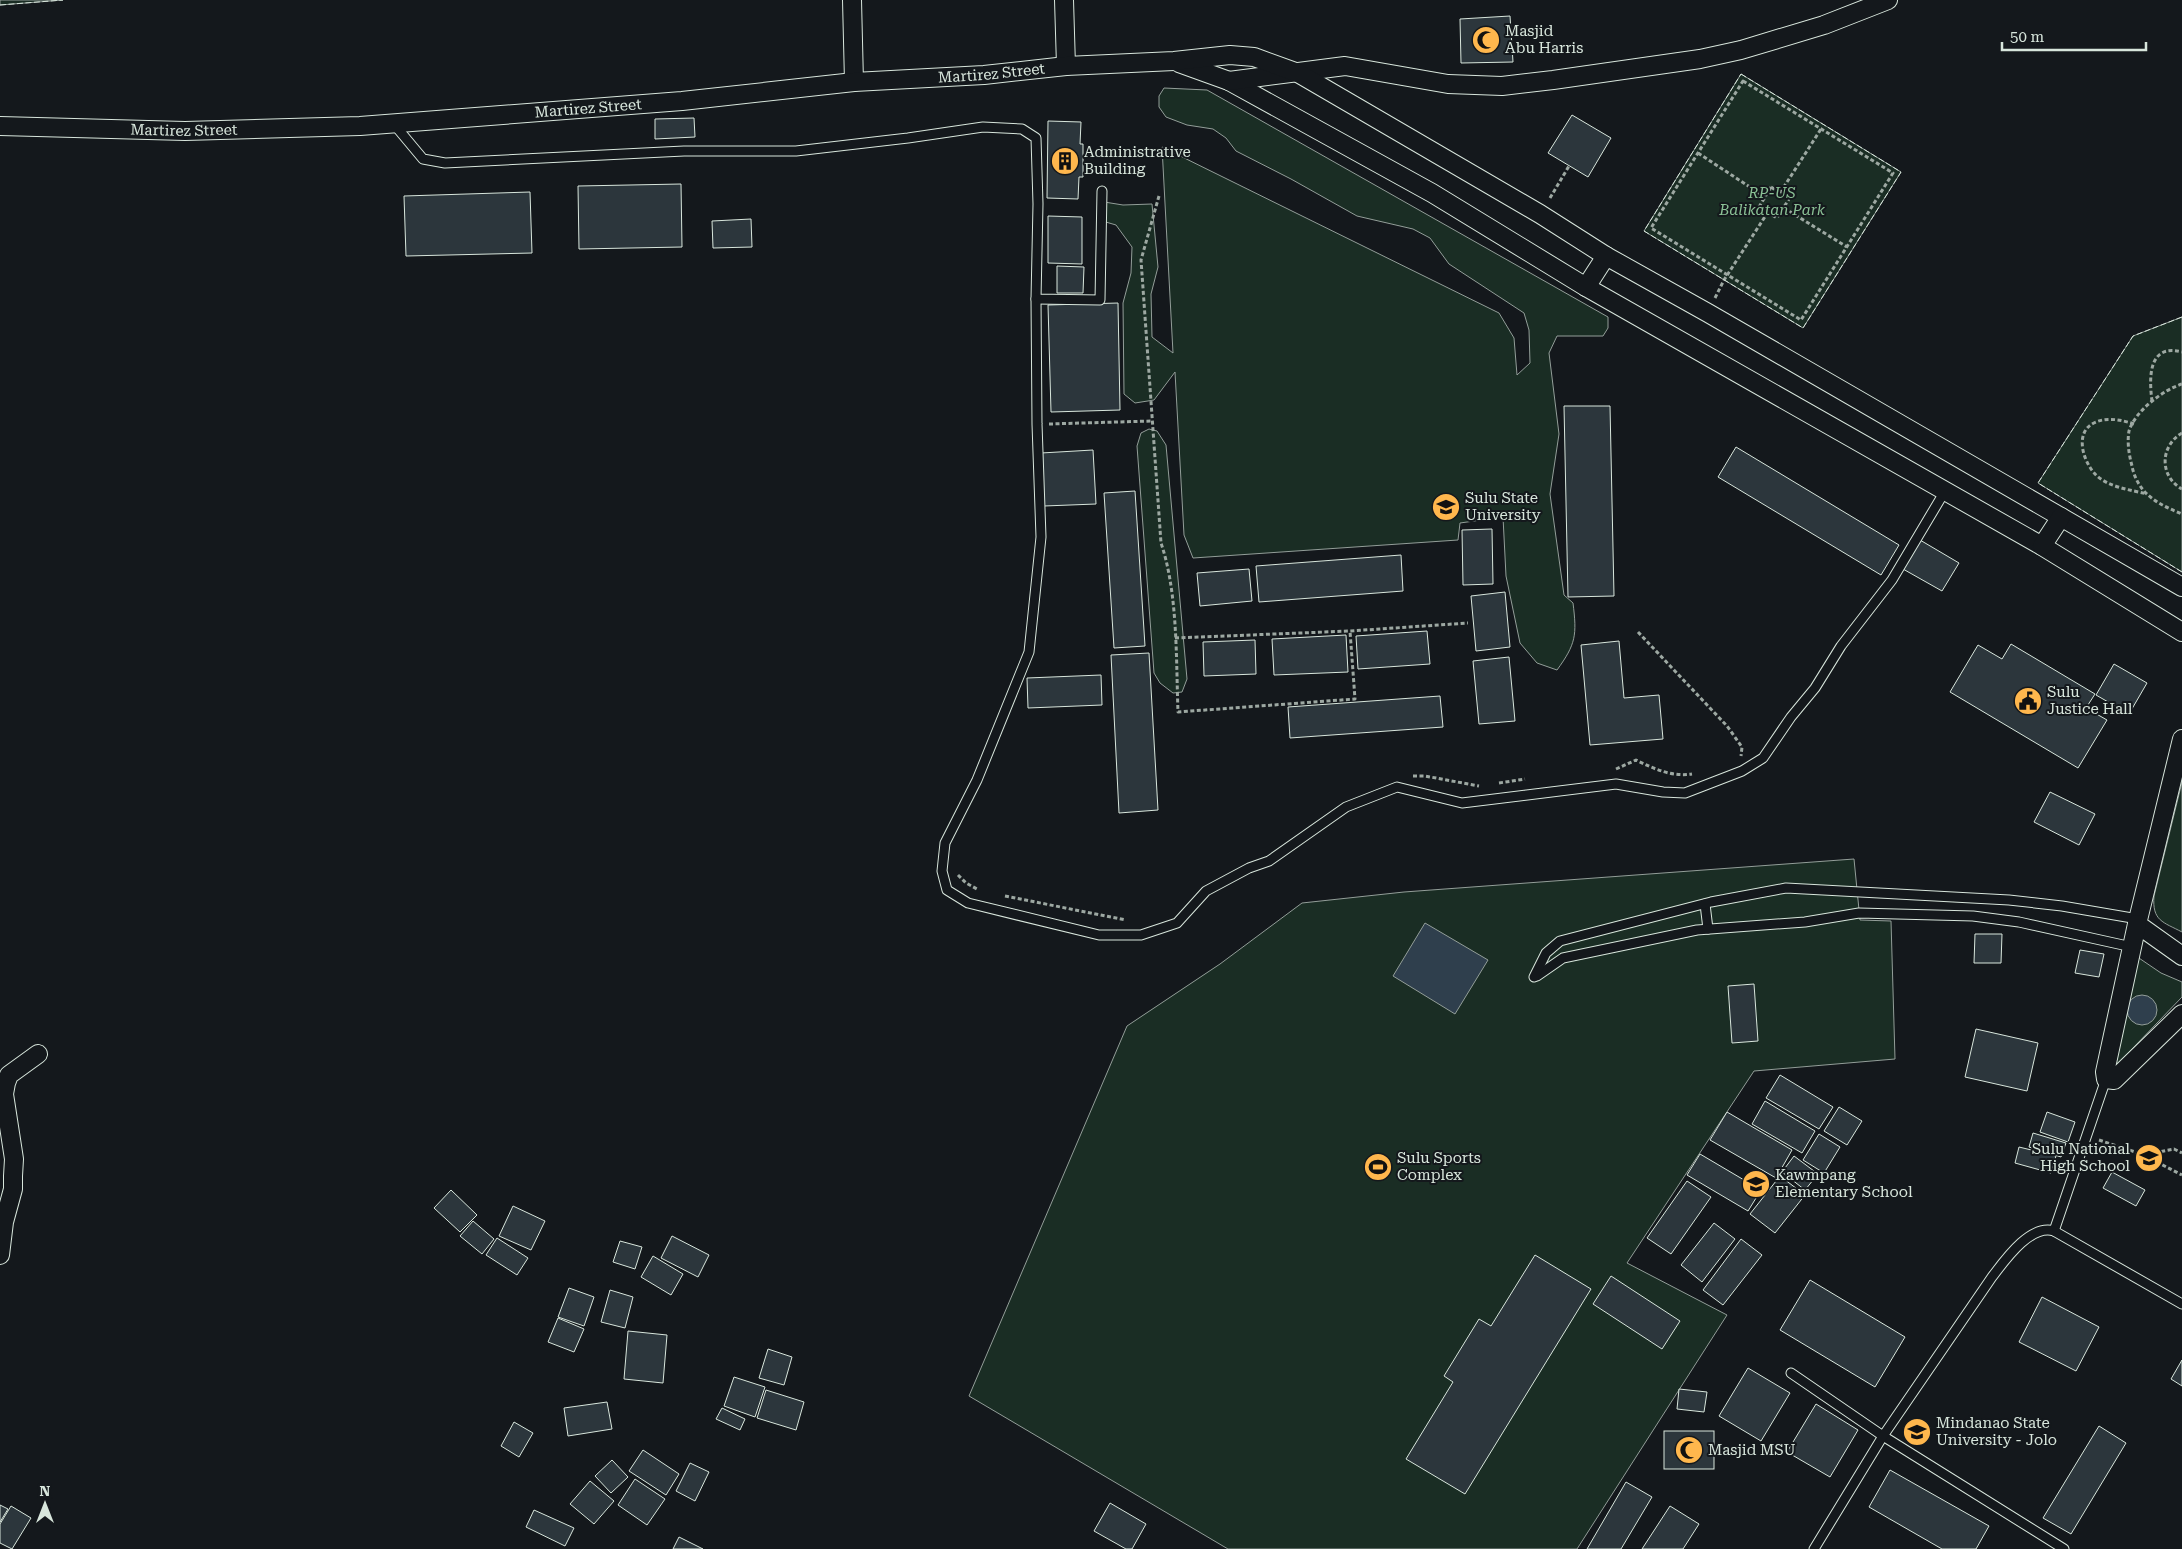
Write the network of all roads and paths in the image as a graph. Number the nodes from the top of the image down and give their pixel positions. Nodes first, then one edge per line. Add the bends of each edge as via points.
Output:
1 (852, 0) edge
2 (1064, 0) edge
3 (1888, 0) edge
4 (1174, 61) junction
5 (1066, 66) junction
6 (1298, 73) junction
7 (1229, 81) junction
8 (854, 82) junction
9 (393, 123) junction
10 (0, 126) edge
11 (1821, 129) junction
12 (1698, 153) junction
13 (1569, 166) dead end
14 (1102, 191) dead end
15 (1780, 193) junction
16 (1159, 196) dead end
17 (1765, 197) junction
18 (1784, 208) junction
19 (1768, 212) junction
20 (1540, 214) junction
21 (1847, 247) junction
22 (1606, 256) junction
23 (1727, 275) junction
24 (1586, 287) junction
25 (1036, 298) junction
26 (1708, 312) junction
27 (2182, 352) edge
28 (2182, 384) edge
29 (2152, 402) junction
30 (1151, 421) junction
31 (1037, 424) junction
32 (2134, 424) junction
33 (2182, 433) edge
34 (2182, 489) edge
35 (1945, 491) junction
36 (2147, 495) junction
37 (2182, 514) edge
38 (2062, 518) junction
39 (2042, 546) junction
40 (2182, 587) edge
41 (1468, 623) dead end
42 (1350, 631) junction
43 (2182, 632) edge
44 (1175, 638) junction
45 (2182, 739) edge
46 (1705, 904) junction
47 (2138, 922) junction
48 (1708, 929) junction
49 (2132, 947) junction
50 (2182, 956) edge
51 (2182, 1014) edge
52 (38, 1054) dead end
53 (2106, 1079) junction
54 (2087, 1136) junction
55 (2182, 1153) edge
56 (2144, 1155) junction
57 (2182, 1175) edge
58 (2054, 1231) junction
59 (0, 1255) edge
60 (2182, 1304) edge
61 (1791, 1373) dead end
62 (1883, 1436) junction
63 (1814, 1549) edge
64 (2064, 1549) edge

1 - 8 street
2 - 5 street
3 - 6 street via 1824,25 1741,50 1553,80 1502,86 1448,84 1345,66
4 - 5 street, Martirez Street
4 - 6 street, Martirez Street via 1230,55 1254,57
4 - 7 street
5 - 8 street, Martirez Street via 984,75
6 - 7 street
6 - 20 street, Martirez Street
7 - 24 street via 1432,193
8 - 9 street, Martirez Street via 682,101
9 - 10 street, Martirez Street via 185,131
9 - 25 lane via 423,159 444,163 796,150 983,127 1022,129 1036,138
11 - 12 path via 1743,81
11 - 15 path
11 - 21 path via 1893,173
12 - 17 path
12 - 23 path via 1651,228
13 - 20 path
14 - 25 lane via 1100,300
15 - 17 path via 1771,187
15 - 18 path via 1789,199
16 - 30 path via 1141,260
17 - 19 path via 1759,207
18 - 19 path via 1777,218
18 - 21 path
19 - 23 path
20 - 22 street, Martirez Street
21 - 23 path via 1801,320
22 - 24 street
22 - 26 street, Martirez Street
23 - 26 path
24 - 35 street
25 - 31 lane
26 - 38 street, Martirez Street
27 - 29 path via 2174,350 2155,359 2151,371
28 - 29 path via 2164,391
29 - 32 path
30 - 31 path
30 - 44 path via 1161,543 1168,563
31 - 35 lane via 1041,537 1029,652 977,780 945,843 942,871 947,890 968,903 1099,935 1141,935 1177,923 1206,891 1269,861 1346,807 1397,787 1462,803 1616,784 1685,793 1742,771 1762,758 1815,688 1841,646 1892,580
32 - 36 path via 2130,431 2129,454 2135,477
32 - 36 path via 2108,420 2094,422 2085,430 2081,441 2083,454 2096,475
33 - 34 path via 2168,446 2165,468 2169,478
35 - 39 street
36 - 37 path
38 - 39 street
38 - 40 street, Martirez Street
39 - 43 street
41 - 42 path
42 - 44 path
42 - 44 path via 1355,699 1178,712
45 - 47 street
46 - 47 lane via 1786,888 2009,900 2062,906
46 - 48 lane
46 - 48 lane via 1560,941 1546,953 1534,978 1563,958
47 - 49 street
47 - 50 street
48 - 49 lane via 1805,922 1859,913 1973,916 2019,922
49 - 53 street
51 - 53 street via 2114,1080
52 - 59 street via 9,1075 6,1083 4,1094 14,1159 13,1189
53 - 54 lane
54 - 56 path
54 - 58 lane
55 - 56 path via 2174,1149
56 - 57 path
58 - 60 lane
58 - 62 lane via 2032,1233 2002,1263
61 - 62 lane
62 - 63 lane
62 - 64 lane

